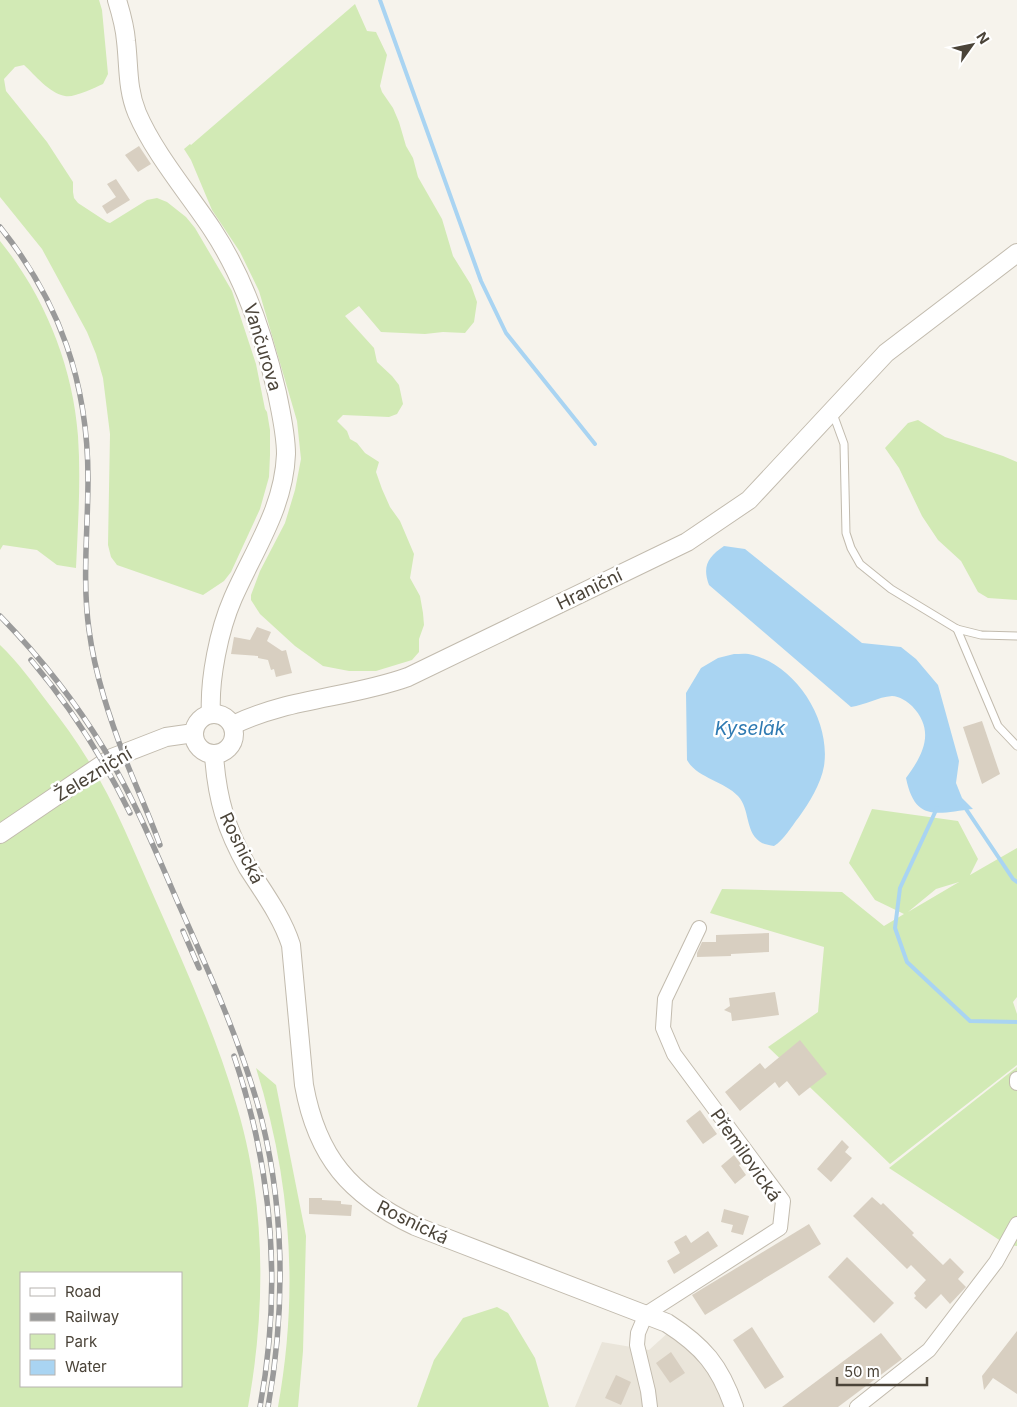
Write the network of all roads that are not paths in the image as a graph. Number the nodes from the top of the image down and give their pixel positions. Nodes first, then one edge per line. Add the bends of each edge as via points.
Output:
1 (117, 0) edge
2 (1017, 253) edge
3 (832, 411) junction
4 (957, 629) junction
5 (1017, 636) edge
6 (211, 714) junction
7 (232, 725) junction
8 (194, 733) junction
9 (1017, 746) edge
10 (214, 755) junction
11 (0, 834) edge
12 (698, 928) dead end
13 (1017, 1224) edge
14 (646, 1314) junction
15 (650, 1407) edge
16 (734, 1407) edge
17 (857, 1407) edge

1 - 6 street, Vančurova via 126,42 133,104 147,133 214,231 241,282 271,366 285,435 285,470 272,517 224,623 210,698
2 - 3 street, Hraniční via 886,353
3 - 4 lane via 844,444 846,533 860,564 891,589
3 - 7 street, Hraniční via 749,500 687,542 408,677 364,690 306,700
4 - 5 lane via 981,635
4 - 9 lane via 998,726
6 - 7 street via 226,717
6 - 8 street via 197,722
7 - 10 street via 235,735 232,745
8 - 10 street via 199,748
8 - 11 street, Železniční via 166,736 112,758
10 - 14 street, Rosnická via 216,786 232,837 291,945 308,1105 322,1143 344,1176 370,1201 415,1226
12 - 14 street, Přemilovická via 665,999 663,1028 674,1054 783,1201 780,1228
13 - 17 street via 996,1262 929,1350
14 - 15 street via 637,1345
14 - 16 street, Rosnická via 667,1323 705,1352 724,1381

